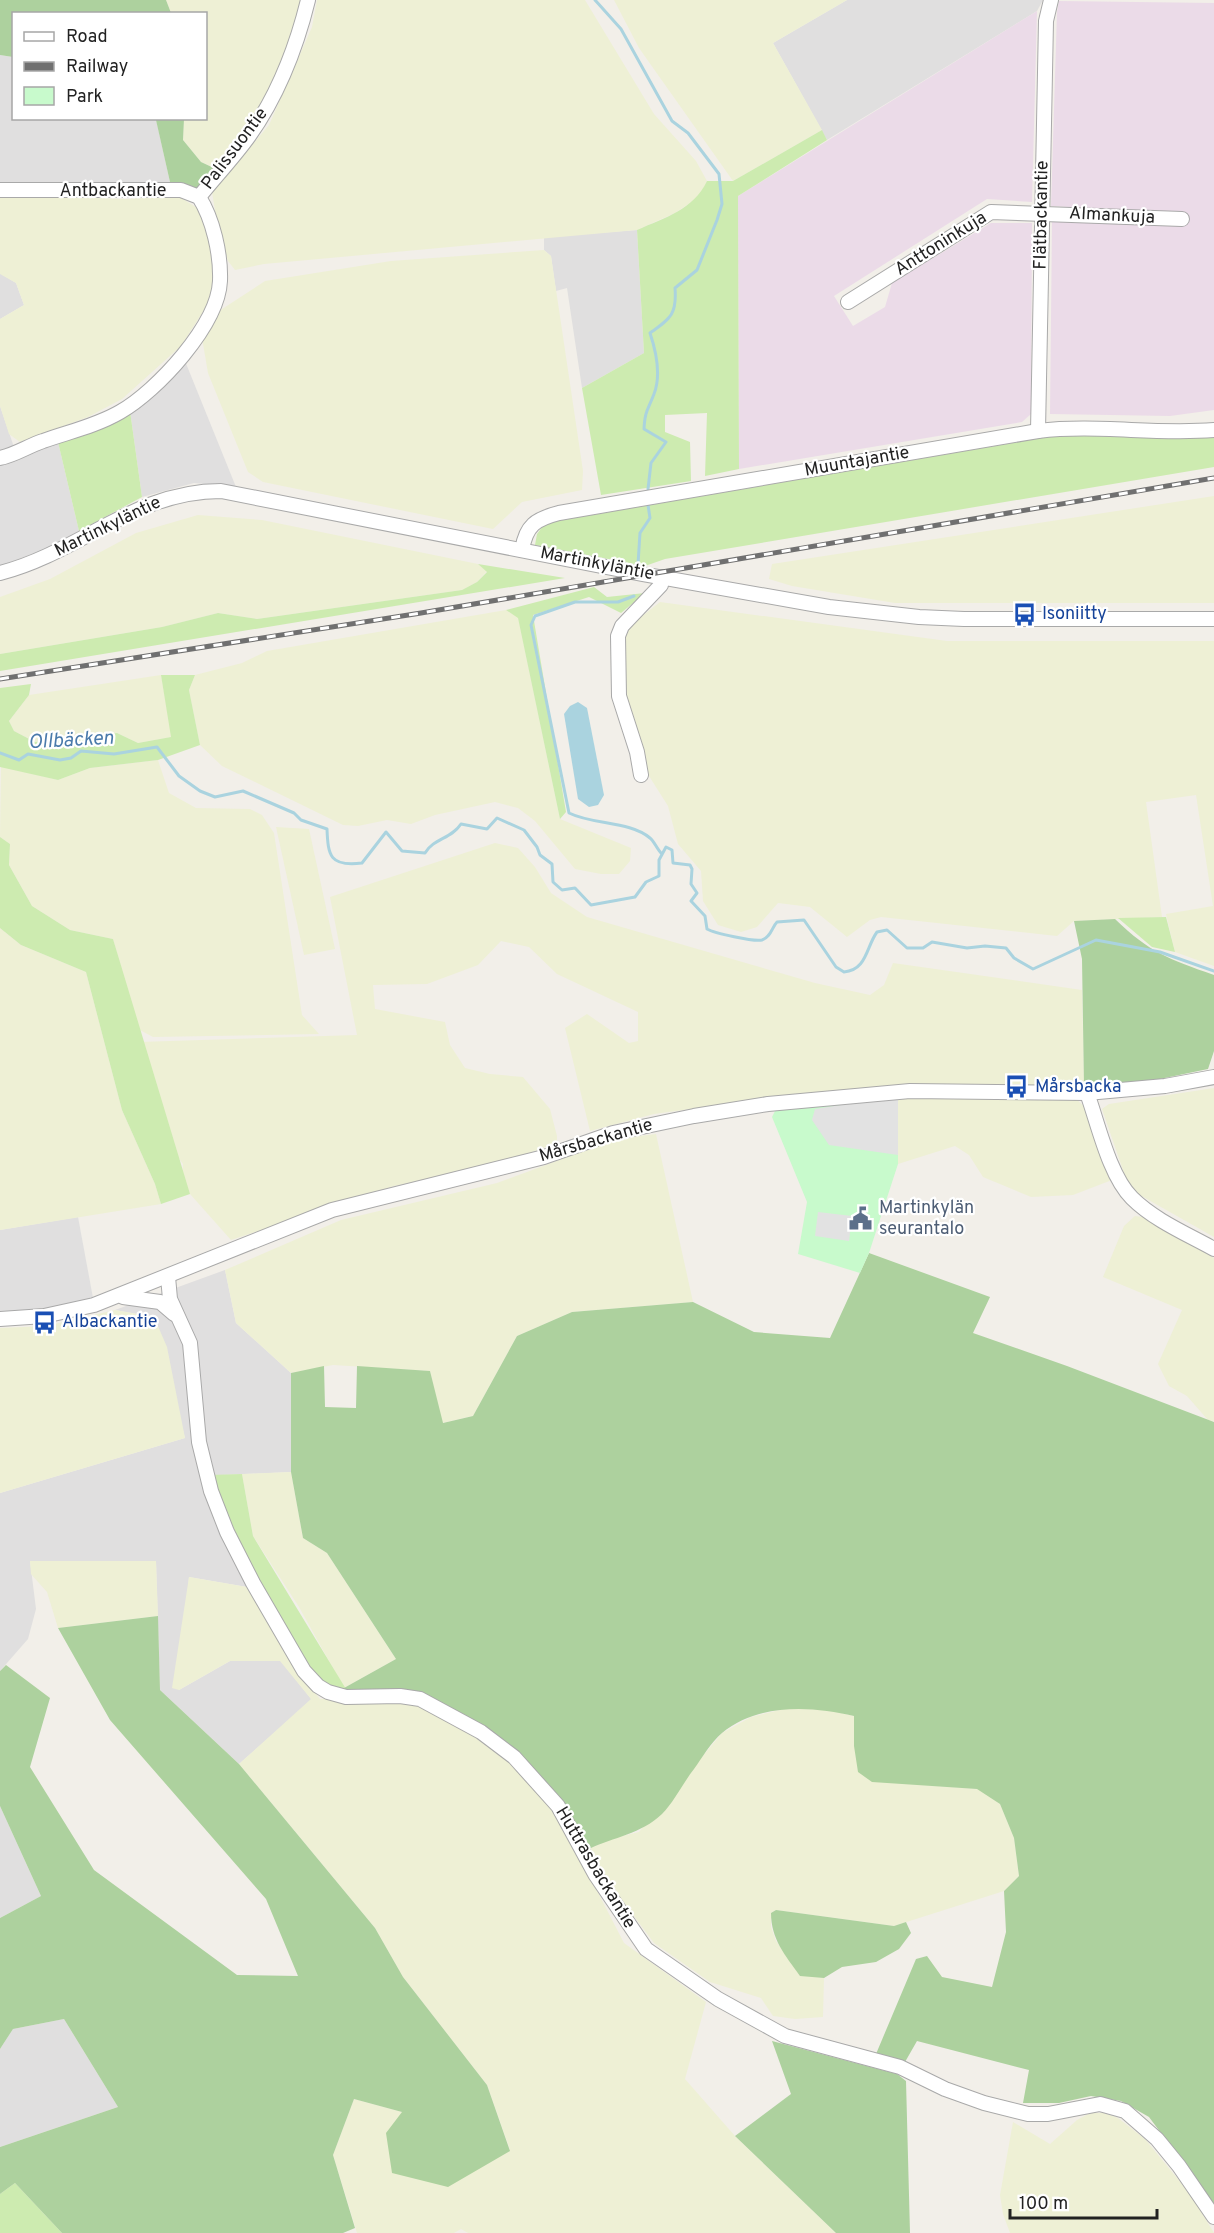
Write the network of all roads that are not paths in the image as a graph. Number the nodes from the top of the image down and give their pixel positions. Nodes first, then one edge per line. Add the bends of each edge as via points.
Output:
1 (308, 0) edge
2 (1051, 0) edge
3 (0, 190) edge
4 (199, 197) junction
5 (1042, 213) junction
6 (1182, 219) dead end
7 (848, 302) dead end
8 (1214, 430) edge
9 (1038, 431) junction
10 (0, 458) edge
11 (522, 550) junction
12 (0, 573) edge
13 (662, 577) junction
14 (1214, 619) edge
15 (641, 775) dead end
16 (1214, 1077) edge
17 (1087, 1093) junction
18 (1214, 1249) edge
19 (168, 1277) junction
20 (120, 1297) junction
21 (178, 1318) junction
22 (0, 1319) edge
23 (1214, 2217) edge

1 - 4 street, Palissuontie via 288,68 267,109
2 - 5 street, Flätbackantie via 1046,21
3 - 4 street, Antbackantie via 171,190
4 - 10 street via 212,229 220,282 213,306 185,352 145,394 120,412
5 - 6 street, Almankuja
5 - 7 street, Anttoninkuja via 991,212
5 - 9 street, Flätbackantie
8 - 9 street, Muuntajantie via 1168,432 1100,427
9 - 11 street, Muuntajantie via 559,513 534,522 524,536
11 - 12 street, Martinkyläntie via 242,494 195,491 146,504 54,555
11 - 13 street, Martinkyläntie
13 - 14 street, Martinkyläntie via 829,606 920,617
13 - 15 street via 661,585 622,626 618,636 619,696
16 - 17 street, Mårsbackantie
17 - 18 street via 1118,1177 1131,1197 1146,1210
17 - 19 street, Mårsbackantie via 910,1091 768,1104 694,1116 613,1133 544,1156 332,1210
19 - 20 street, Mårsbackantie
19 - 21 street, Huttrasbackantie via 170,1299
20 - 21 street via 160,1302
20 - 22 street, Mårsbackantie via 44,1316
21 - 23 street, Huttrasbackantie via 190,1343 199,1442 211,1491 253,1583 304,1671 318,1686 346,1696 420,1699 481,1732 514,1757 558,1806 595,1874 646,1949 718,1999 784,2036 900,2067 984,2103 1028,2114 1100,2104 1125,2111 1157,2139

